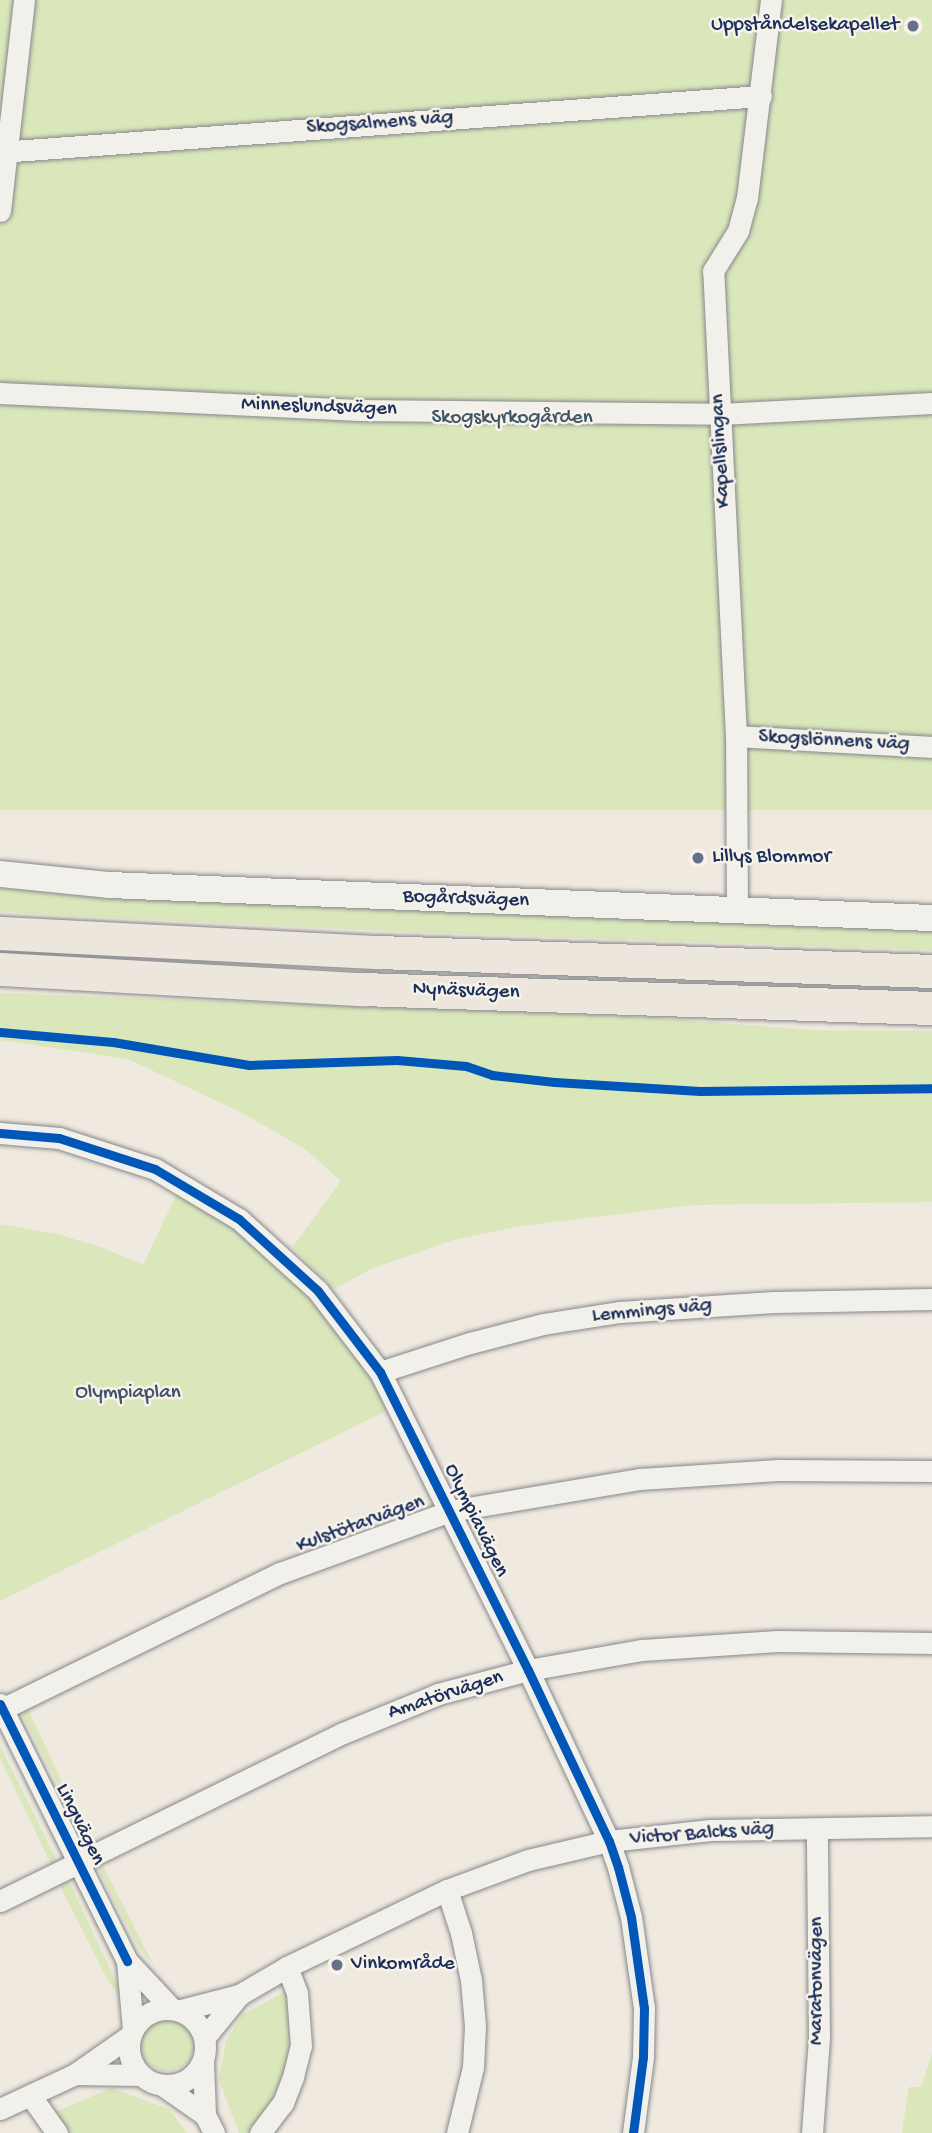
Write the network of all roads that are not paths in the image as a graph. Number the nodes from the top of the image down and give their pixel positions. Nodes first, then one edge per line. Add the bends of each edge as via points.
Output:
1 (24, 0) edge
2 (771, 0) edge
3 (761, 96) junction
4 (4, 152) edge
5 (0, 211) edge
6 (0, 393) edge
7 (932, 402) edge
8 (720, 414) junction
9 (736, 736) junction
10 (932, 747) edge
11 (0, 874) edge
12 (737, 912) junction
13 (932, 918) edge
14 (0, 933) edge
15 (0, 970) edge
16 (932, 971) edge
17 (932, 1008) edge
18 (0, 1133) edge
19 (932, 1299) edge
20 (380, 1372) junction
21 (932, 1471) edge
22 (450, 1511) junction
23 (932, 1643) edge
24 (528, 1670) junction
25 (1, 1708) edge
26 (932, 1826) edge
27 (817, 1830) junction
28 (609, 1841) junction
29 (78, 1862) junction
30 (447, 1890) junction
31 (0, 1901) edge
32 (127, 1961) junction
33 (287, 1967) junction
34 (239, 1995) junction
35 (176, 2009) junction
36 (132, 2032) junction
37 (205, 2037) junction
38 (203, 2062) junction
39 (75, 2074) junction
40 (141, 2075) junction
41 (163, 2085) junction
42 (30, 2095) junction
43 (0, 2109) edge
44 (210, 2124) edge
45 (57, 2133) edge
46 (260, 2133) edge
47 (457, 2133) edge
48 (634, 2133) edge
49 (812, 2133) edge

1 - 4 street
2 - 3 street, Kapellslingan
3 - 4 street, Skogsalmens väg
3 - 8 street, Kapellslingan via 738,231 713,271
4 - 5 street
6 - 8 street, Minneslundsvägen via 341,410
7 - 8 street, Minneslundsvägen
8 - 9 street, Kapellslingan
9 - 10 street, Skogslönnens väg
9 - 12 street, Kapellslingan
11 - 12 street, Bogårdsvägen via 109,885
12 - 13 street, Bogårdsvägen
14 - 16 highway, Nynäsvägen via 338,951
15 - 17 highway, Nynäsvägen via 362,989
18 - 20 street, Olympiavägen via 60,1138 155,1169 239,1219 318,1291
19 - 20 street, Lemmings väg via 774,1302 620,1312 543,1324
20 - 22 street, Olympiavägen
21 - 22 street, Kulstötarvägen via 778,1470 640,1479
22 - 24 street, Olympiavägen
22 - 25 street, Kulstötarvägen via 279,1573
23 - 24 street, Amatörvägen via 778,1641 642,1650
24 - 28 street, Olympiavägen
24 - 29 street, Amatörvägen via 438,1694 343,1733
25 - 29 street, Lingvägen
26 - 27 street, Victor Balcks väg
27 - 28 street, Victor Balcks väg via 710,1830
27 - 49 street, Maratonvägen via 819,2037
28 - 30 street, Victor Balcks väg via 528,1860
28 - 48 street, Olympiavägen via 631,1917 644,2008
29 - 31 street, Amatörvägen
29 - 32 street, Lingvägen
30 - 33 street, Victor Balcks väg
30 - 47 street via 471,1980 475,2026 473,2067
32 - 35 street, Lingvägen
32 - 36 street, Lingvägen
33 - 34 street, Victor Balcks väg
33 - 46 street via 297,1993 301,2046 283,2103
34 - 35 street, Victor Balcks väg
34 - 37 street, Victor Balcks väg
35 - 36 street via 152,2011
35 - 37 street via 197,2022
36 - 39 street
36 - 40 street via 129,2053
37 - 38 street
38 - 41 street via 184,2082
38 - 44 street
39 - 40 street
39 - 42 street
40 - 41 street
41 - 44 street
42 - 43 street
42 - 45 street

